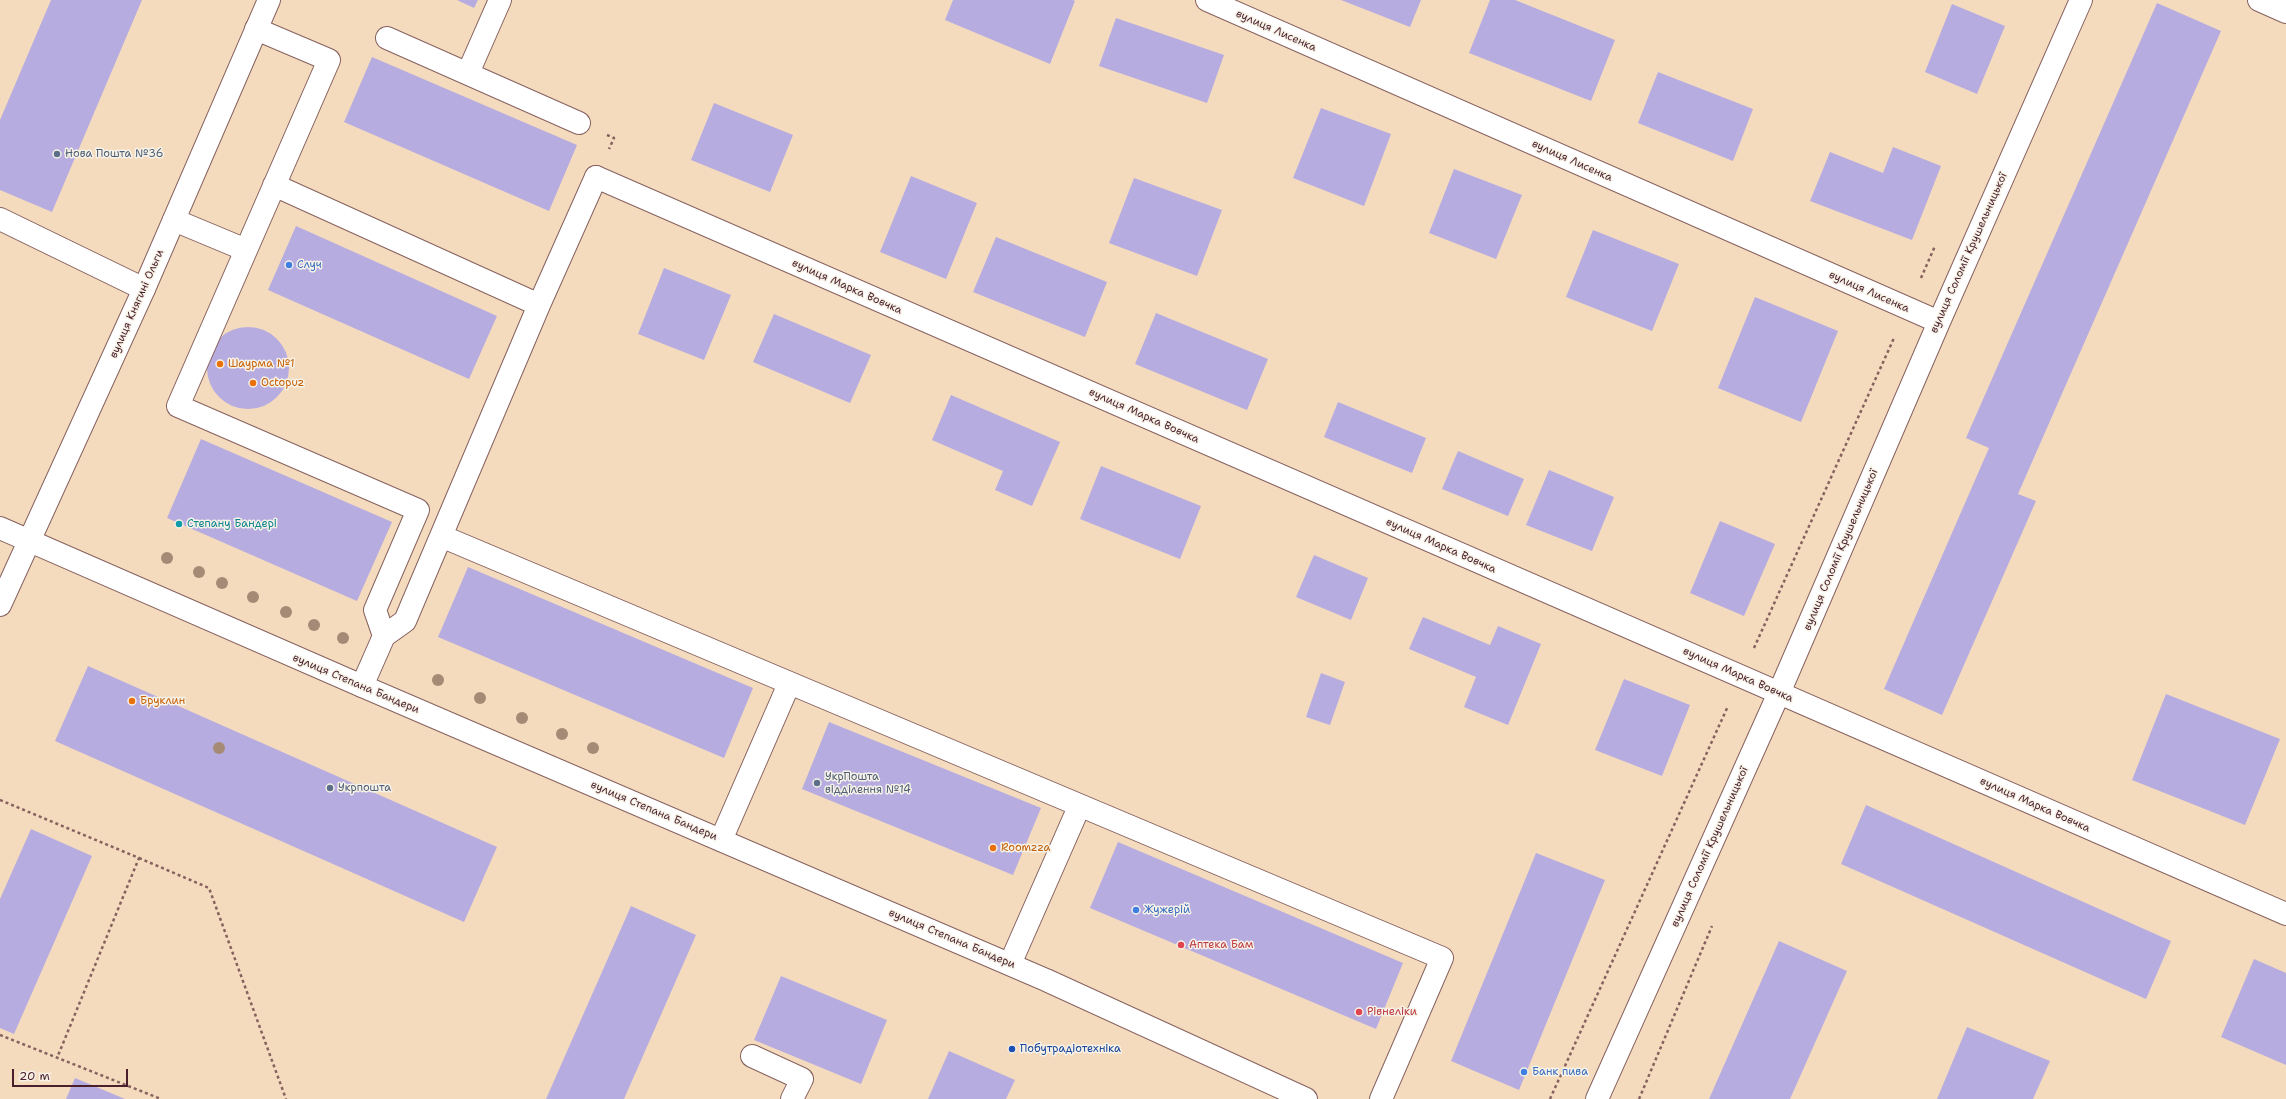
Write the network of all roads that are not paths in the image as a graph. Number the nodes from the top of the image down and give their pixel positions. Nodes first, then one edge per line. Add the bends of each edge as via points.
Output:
1 (269, 0) edge
2 (500, 0) edge
3 (1207, 0) edge
4 (2080, 0) edge
5 (256, 29) junction
6 (387, 38) dead end
7 (468, 73) junction
8 (580, 123) dead end
9 (274, 185) junction
10 (0, 219) edge
11 (174, 220) junction
12 (246, 250) junction
13 (144, 289) junction
14 (539, 306) junction
15 (1939, 322) junction
16 (0, 528) edge
17 (441, 536) junction
18 (29, 539) junction
19 (0, 605) edge
20 (384, 636) junction
21 (789, 684) junction
22 (362, 686) junction
23 (1779, 693) junction
24 (1079, 807) junction
25 (720, 840) junction
26 (2286, 914) edge
27 (1010, 964) junction
28 (752, 1056) dead end
29 (792, 1099) edge
30 (1306, 1099) edge
31 (1381, 1099) edge
32 (1597, 1099) edge

1 - 5 street, вулиця Княгині Ольги
2 - 7 street
3 - 15 street, вулиця Лисенка
4 - 15 street, вулиця Соломії Крушельницької
5 - 9 street via 328,60
5 - 11 street, вулиця Княгині Ольги
6 - 7 street
7 - 8 street
9 - 12 street
9 - 14 street
10 - 13 street
11 - 12 street
11 - 13 street, вулиця Княгині Ольги
12 - 20 street via 178,406 418,510 375,610
13 - 18 street, вулиця Княгині Ольги
14 - 17 street
14 - 23 street, вулиця Марка Вовчка via 596,177
15 - 23 street, вулиця Соломії Крушельницької
16 - 18 street, вулиця Степана Бандери
17 - 20 street via 405,621
17 - 21 street
18 - 19 street, вулиця Княгині Ольги
18 - 22 street, вулиця Степана Бандери
20 - 22 street
21 - 24 street
21 - 25 street
22 - 25 street, вулиця Степана Бандери
23 - 26 street, вулиця Марка Вовчка
23 - 32 street, вулиця Соломії Крушельницької
24 - 27 street
24 - 31 street via 1442,958
25 - 27 street, вулиця Степана Бандери
27 - 30 street, вулиця Степана Бандери
28 - 29 street via 802,1079

